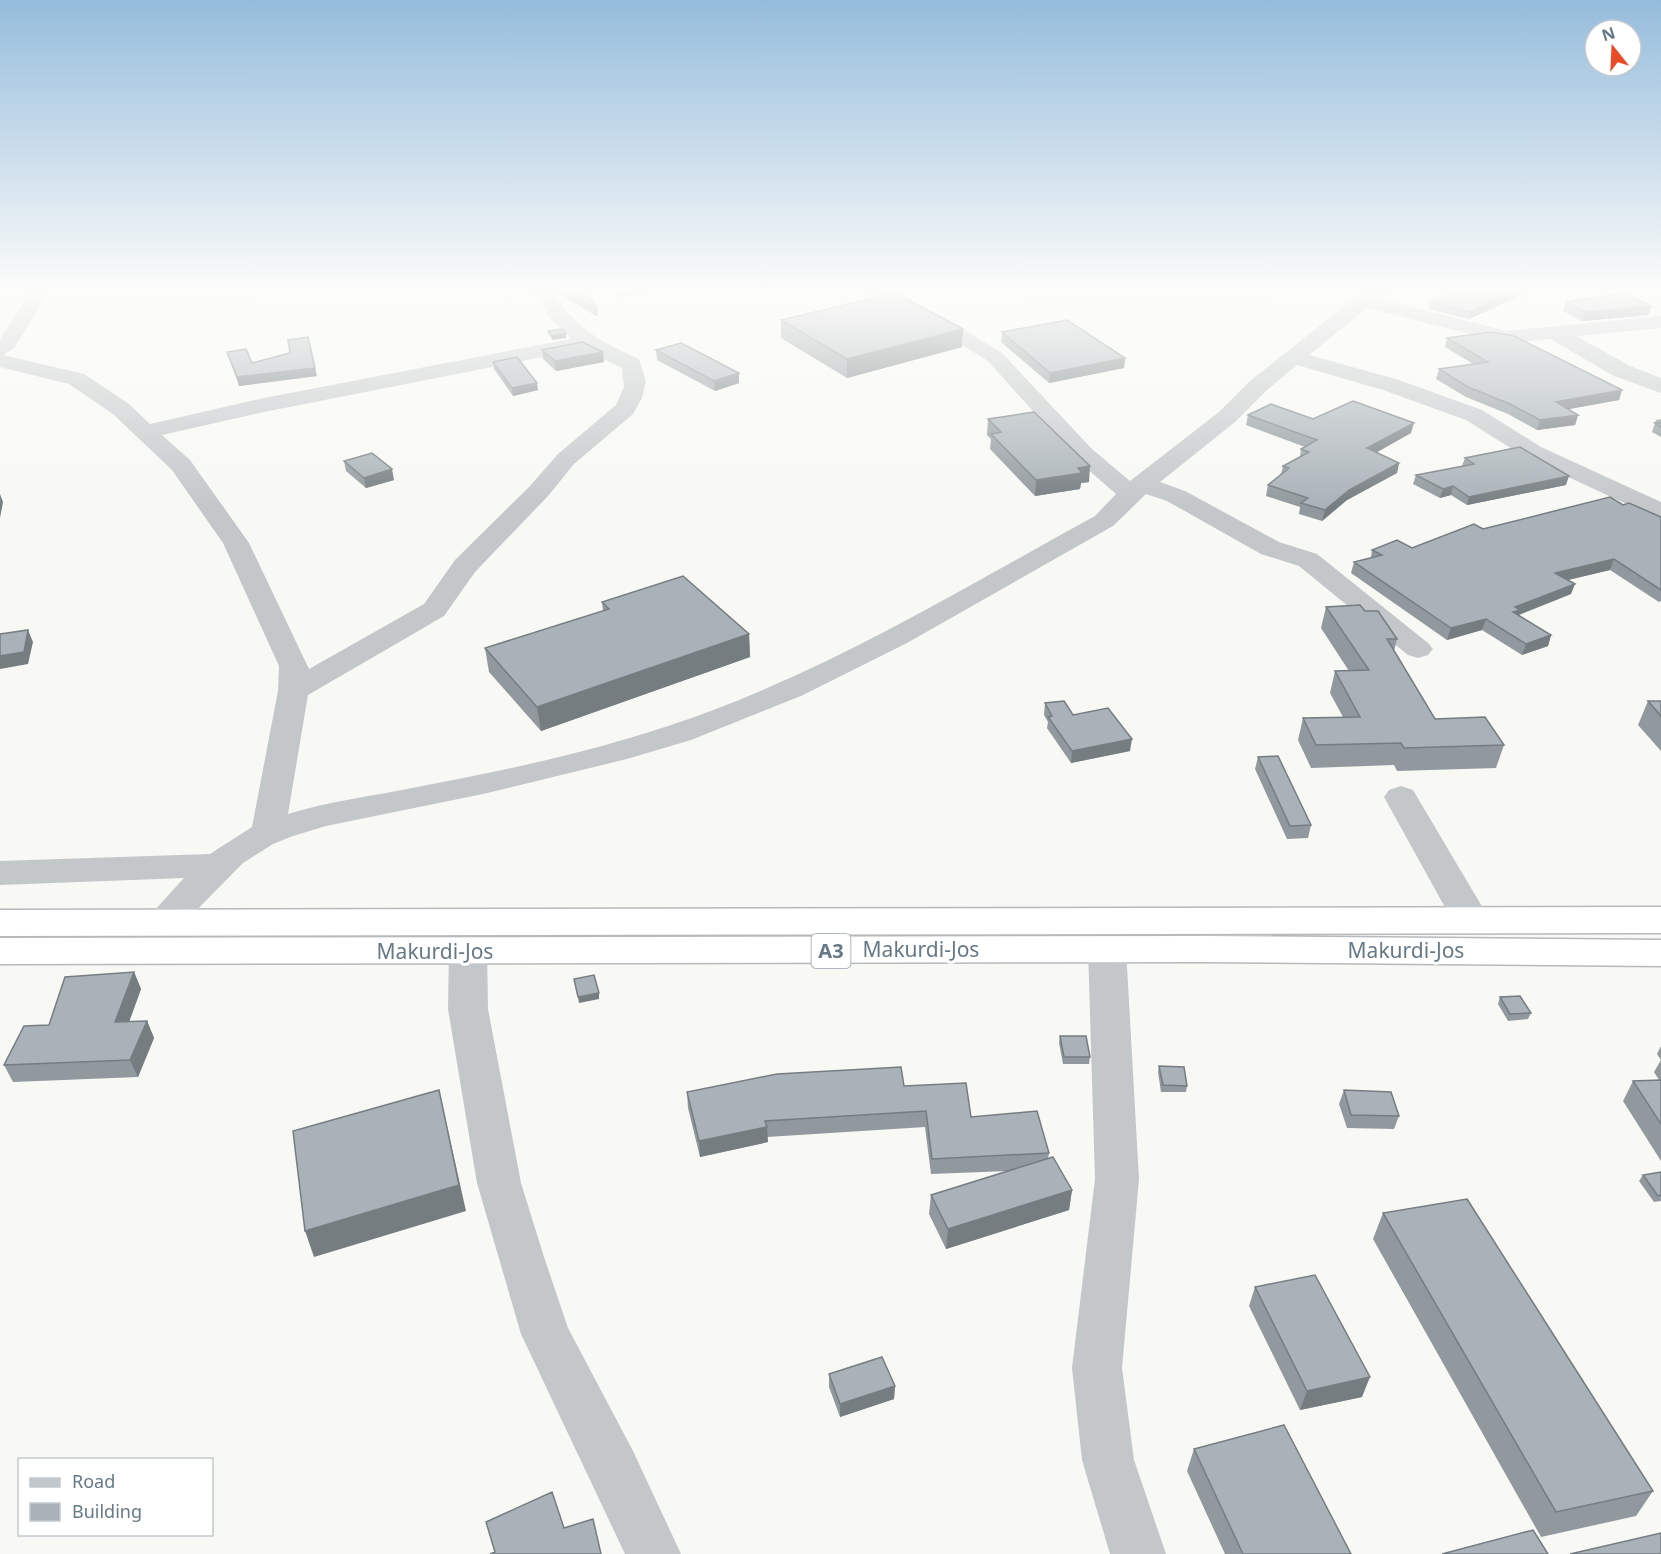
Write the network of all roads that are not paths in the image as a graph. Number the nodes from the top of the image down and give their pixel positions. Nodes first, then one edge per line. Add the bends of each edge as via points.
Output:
1 (11, 364) edge
2 (476, 364) edge
3 (629, 364) edge
4 (1001, 364) edge
5 (1285, 364) edge
6 (1316, 364) edge
7 (1609, 364) edge
8 (1661, 386) edge
9 (145, 432) junction
10 (1136, 489) junction
11 (1661, 512) edge
12 (1418, 649) dead end
13 (292, 691) junction
14 (1401, 796) dead end
15 (268, 832) junction
16 (219, 865) junction
17 (0, 873) edge
18 (1471, 920) junction
19 (1661, 920) edge
20 (163, 922) junction
21 (0, 923) edge
22 (1107, 950) junction
23 (0, 951) edge
24 (468, 952) junction
25 (1661, 953) edge
26 (653, 1554) edge
27 (1138, 1554) edge

1 - 9 street via 76,379 121,409
2 - 9 street
3 - 13 street via 635,370 635,387 625,409 566,459 465,566 434,610
4 - 10 street via 1084,454
5 - 10 street via 1227,417
6 - 11 street via 1474,415 1533,452
7 - 8 street
9 - 13 street via 181,465 236,543 294,666
10 - 12 street via 1176,496 1270,548 1308,560
10 - 15 street via 1104,521 851,663 763,702 680,733 587,758
13 - 15 street
14 - 18 street
15 - 16 street
16 - 17 street
16 - 20 street
18 - 19 highway, Makurdi-Jos / A3
18 - 20 highway, Makurdi-Jos / A3
20 - 21 highway, Makurdi-Jos / A3
22 - 24 highway, Makurdi-Jos / A3
22 - 25 highway, Makurdi-Jos / A3
22 - 27 street via 1117,1179 1097,1368 1108,1460
23 - 24 highway, Makurdi-Jos / A3
24 - 26 street via 470,1020 499,1183 521,1257 545,1334

